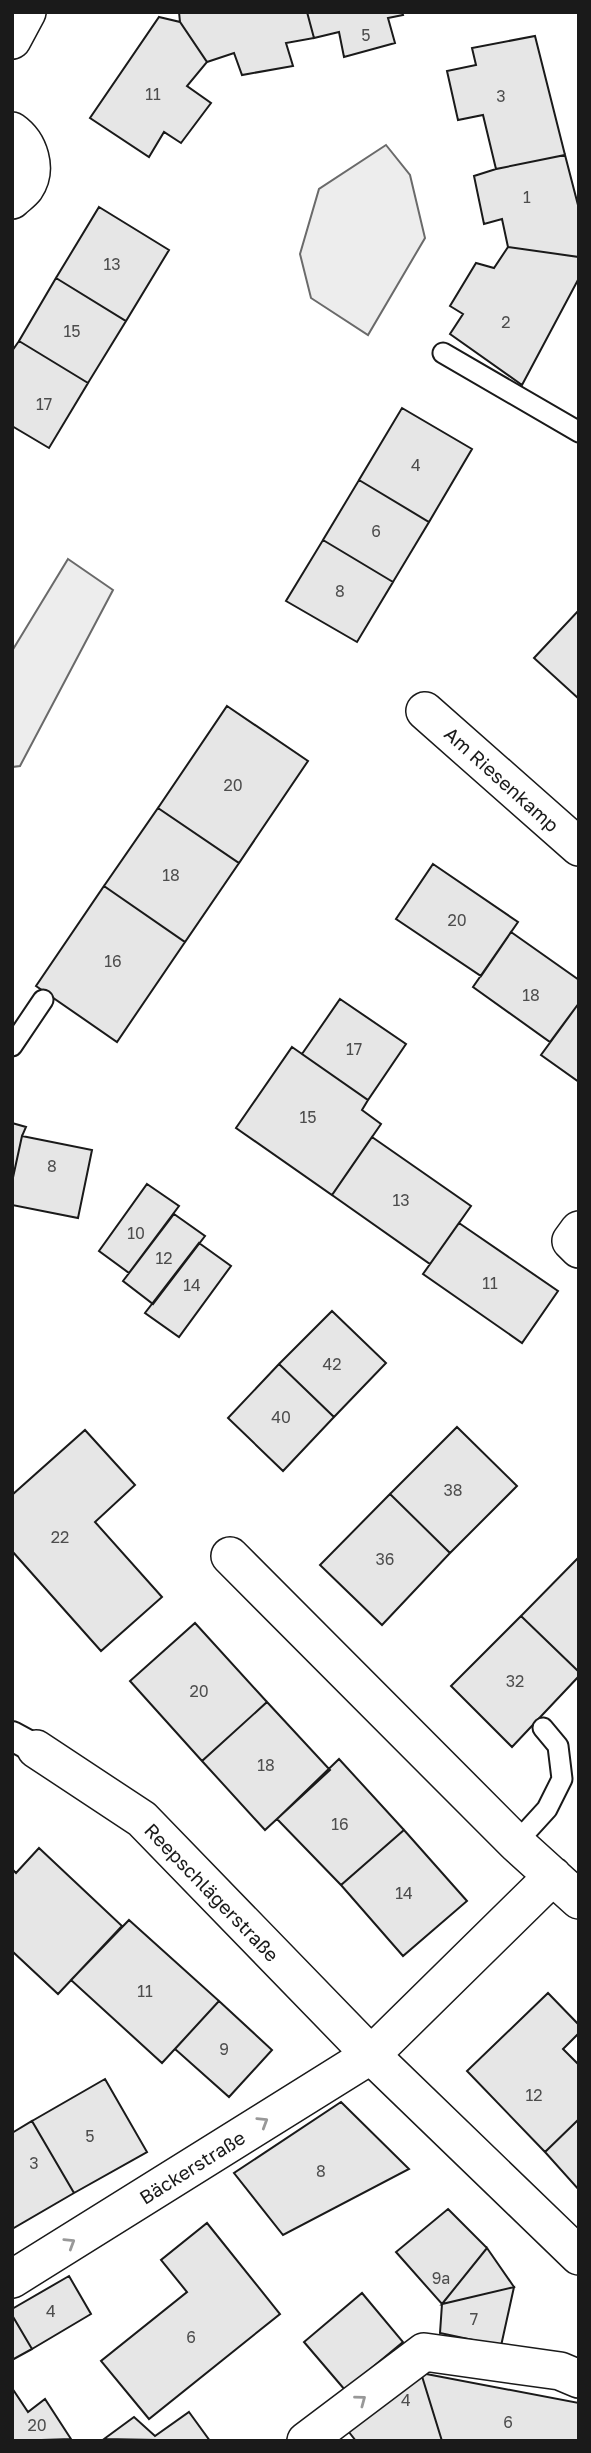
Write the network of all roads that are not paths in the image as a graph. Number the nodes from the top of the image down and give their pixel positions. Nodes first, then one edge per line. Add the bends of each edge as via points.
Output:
1 (27, 12) edge
2 (12, 40) edge
3 (12, 131) edge
4 (12, 200) edge
5 (443, 353) dead end
6 (579, 432) edge
7 (425, 711) dead end
8 (579, 847) edge
9 (43, 1000) dead end
10 (12, 1046) edge
11 (579, 1230) edge
12 (579, 1249) edge
13 (230, 1556) dead end
14 (543, 1728) dead end
15 (24, 1742) edge
16 (516, 1843) junction
17 (553, 1876) junction
18 (579, 1900) edge
19 (371, 2055) junction
20 (579, 2256) edge
21 (12, 2279) edge
22 (579, 2379) edge
23 (306, 2441) edge

1 - 2 street
3 - 4 street via 23,139 32,162 26,187
5 - 6 lane
7 - 8 street, Am Riesenkamp
9 - 10 lane
11 - 12 street via 571,1241
13 - 16 street
14 - 16 lane via 558,1746 562,1779 547,1810
15 - 19 street, Reepschlägerstraße via 142,1819
16 - 17 street
17 - 18 street
17 - 19 street
19 - 20 street, Reepschlägerstraße
21 -> 19 street, Bäckerstraße
23 -> 22 street via 424,2352 560,2371

